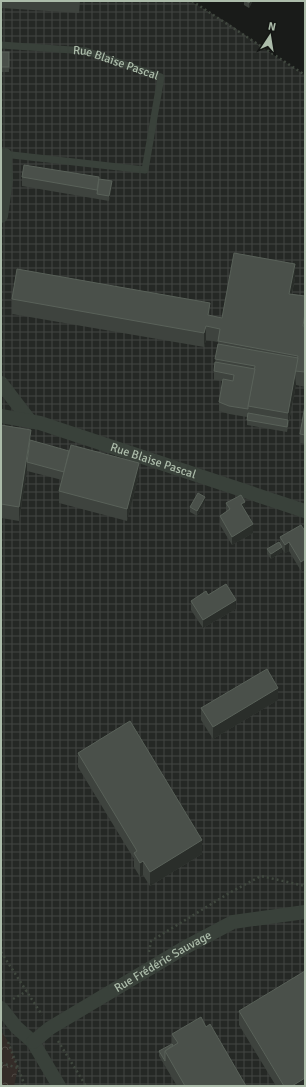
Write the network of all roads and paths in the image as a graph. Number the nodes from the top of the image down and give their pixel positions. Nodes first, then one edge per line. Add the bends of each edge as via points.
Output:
1 (192, 1) edge
2 (1, 45) edge
3 (305, 75) edge
4 (3, 154) edge
5 (1, 216) edge
6 (1, 383) edge
7 (1, 416) edge
8 (30, 421) junction
9 (305, 511) edge
10 (305, 912) edge
11 (1, 952) edge
12 (27, 991) dead end
13 (1, 1008) edge
14 (50, 1028) junction
15 (5, 1037) dead end
16 (33, 1042) junction
17 (1, 1064) edge
18 (18, 1068) junction
19 (25, 1086) edge
20 (59, 1086) edge
21 (86, 1086) edge

1 - 3 path
2 - 4 lane, Rue Blaise Pascal via 86,50 161,78 145,170
4 - 5 street via 6,180
6 - 8 street
7 - 8 street, Rue Blaise Pascal
8 - 9 street, Rue Blaise Pascal
10 - 14 street, Rue Frédéric Sauvage via 233,922 184,948
11 - 12 path
13 - 16 street via 16,1027
14 - 16 street, Rue Frédéric Sauvage
14 - 21 path
15 - 18 path
16 - 20 street
17 - 18 path
18 - 19 path

